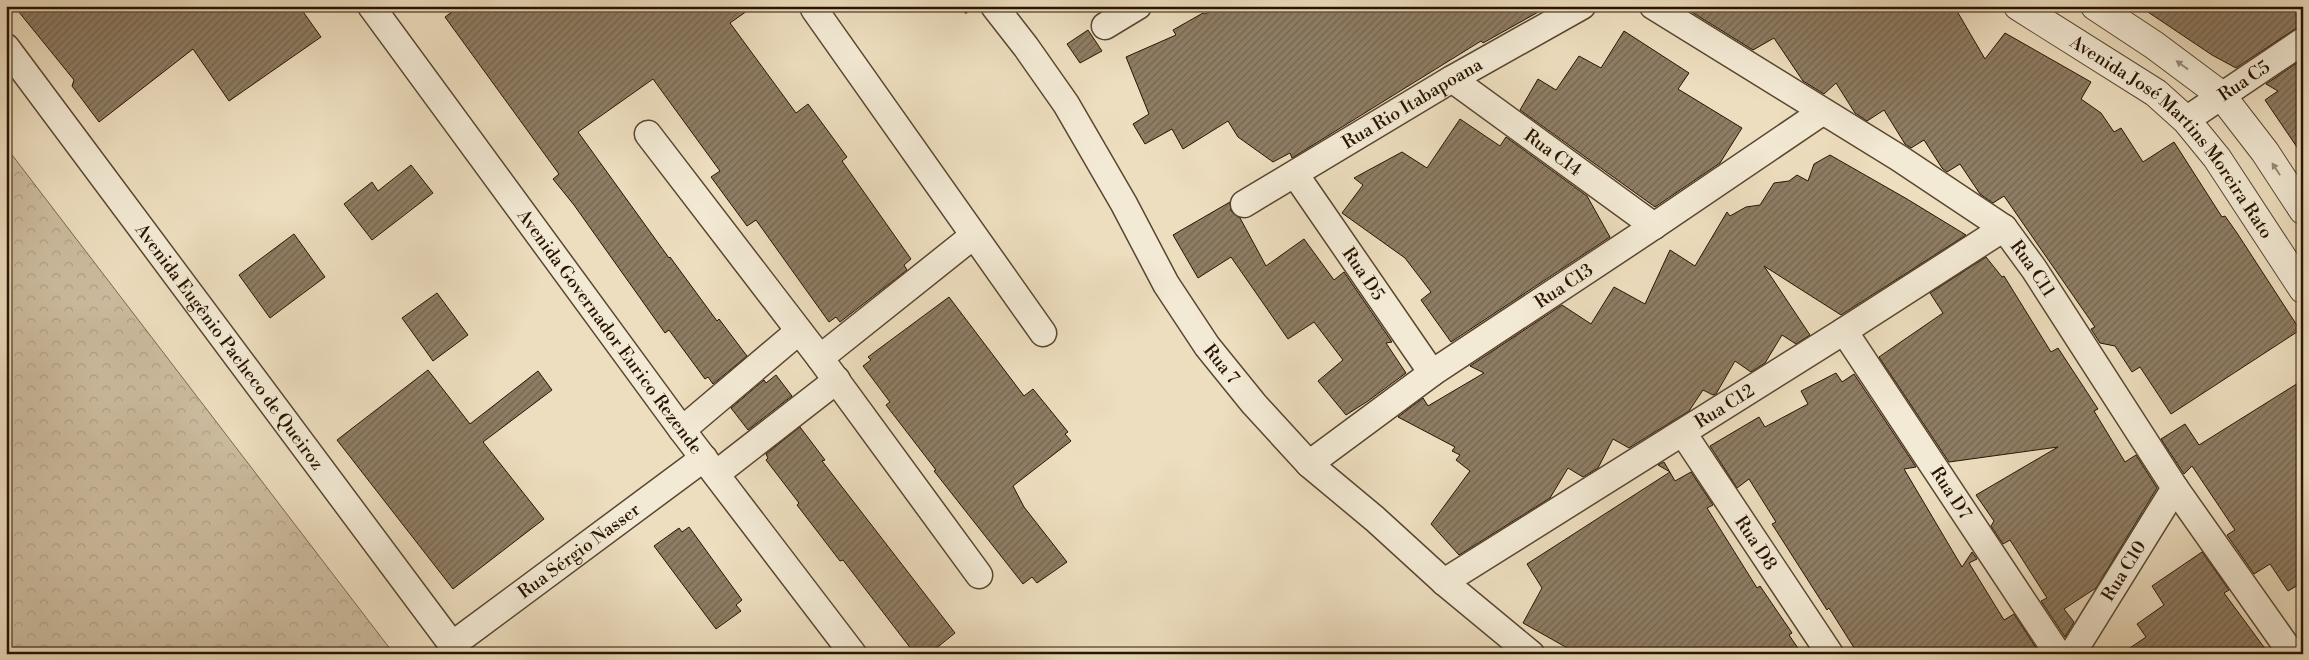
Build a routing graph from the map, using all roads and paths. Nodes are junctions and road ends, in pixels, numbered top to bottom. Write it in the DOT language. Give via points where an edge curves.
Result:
graph roads {
  1 [pos="371,6"];
  2 [pos="994,6"];
  3 [pos="1138,6"];
  4 [pos="1582,6"];
  5 [pos="1653,6"];
  6 [pos="2018,6"];
  7 [pos="2095,6"];
  8 [pos="814,9"];
  9 [pos="1105,26"];
  10 [pos="2303,41"];
  11 [pos="6,47"];
  12 [pos="1452,79"];
  13 [pos="2221,95"];
  14 [pos="1822,112"];
  15 [pos="2186,120"];
  16 [pos="648,134"];
  17 [pos="1295,174"];
  18 [pos="1244,204"];
  19 [pos="2303,210"];
  20 [pos="1654,226"];
  21 [pos="2004,228"];
  22 [pos="973,236"];
  23 [pos="2303,289"];
  24 [pos="799,331"];
  25 [pos="1844,331"];
  26 [pos="1043,333"];
  27 [pos="820,358"];
  28 [pos="1432,373"];
  29 [pos="837,380"];
  30 [pos="682,430"];
  31 [pos="1683,432"];
  32 [pos="1309,464"];
  33 [pos="710,466"];
  34 [pos="2175,488"];
  35 [pos="979,575"];
  36 [pos="1444,582"];
  37 [pos="2303,648"];
  38 [pos="456,650"];
  39 [pos="853,654"];
  40 [pos="1531,654"];
  41 [pos="1830,654"];
  42 [pos="2058,654"];
  43 [pos="2072,654"];
  44 [pos="2292,654"];
  45 [pos="2299,654"];
  1 -- 30 [label="street, Avenida Governador Eurico Rezende"];
  2 -- 32 [label="street, Rua 7" via="1066,104 1166,284 1207,346"];
  3 -- 9 [label="street"];
  4 -- 12 [label="street, Rua Rio Itabapoana"];
  5 -- 14 [label="street, Rua C11"];
  6 -- 15 [label="street, Avenida José Martins Moreira Rato" via="2149,89"];
  13 -- 7 [label="street, one-way"];
  8 -- 22 [label="street"];
  10 -- 13 [label="street, Rua C5"];
  11 -- 38 [label="street, Avenida Eugênio Pacheco de Queiroz"];
  12 -- 17 [label="street, Rua Rio Itabapoana"];
  12 -- 20 [label="street, Rua C14"];
  13 -- 15 [label="street, Rua C5"];
  19 -- 13 [label="street, one-way" via="2265,152"];
  14 -- 20 [label="street, Rua C13"];
  14 -- 21 [label="street, Rua C11" via="1907,163"];
  15 -- 23 [label="street, Avenida José Martins Moreira Rato" via="2218,158"];
  16 -- 24 [label="street"];
  17 -- 18 [label="street, Rua Rio Itabapoana"];
  17 -- 28 [label="street, Rua D5"];
  20 -- 28 [label="street, Rua C13"];
  21 -- 25 [label="street, Rua C12"];
  21 -- 34 [label="street, Rua C11" via="2034,269"];
  22 -- 26 [label="street"];
  22 -- 27 [label="street"];
  24 -- 27 [label="street"];
  24 -- 30 [label="street"];
  25 -- 31 [label="street, Rua C12"];
  25 -- 42 [label="street, Rua D7"];
  27 -- 29 [label="street"];
  28 -- 32 [label="street, Rua C13"];
  29 -- 33 [label="street, Rua Sérgio Nasser"];
  29 -- 35 [label="street"];
  30 -- 33 [label="street, Avenida Governador Eurico Rezende"];
  31 -- 36 [label="street, Rua C12"];
  31 -- 41 [label="street, Rua D8"];
  32 -- 36 [label="street, Rua 7"];
  33 -- 38 [label="street, Rua Sérgio Nasser"];
  33 -- 39 [label="street, Avenida Governador Eurico Rezende"];
  34 -- 43 [label="street, Rua C10"];
  34 -- 44 [label="street, Rua C11"];
  36 -- 40 [label="street, Rua 7"];
  37 -- 45 [label="street"];
}
